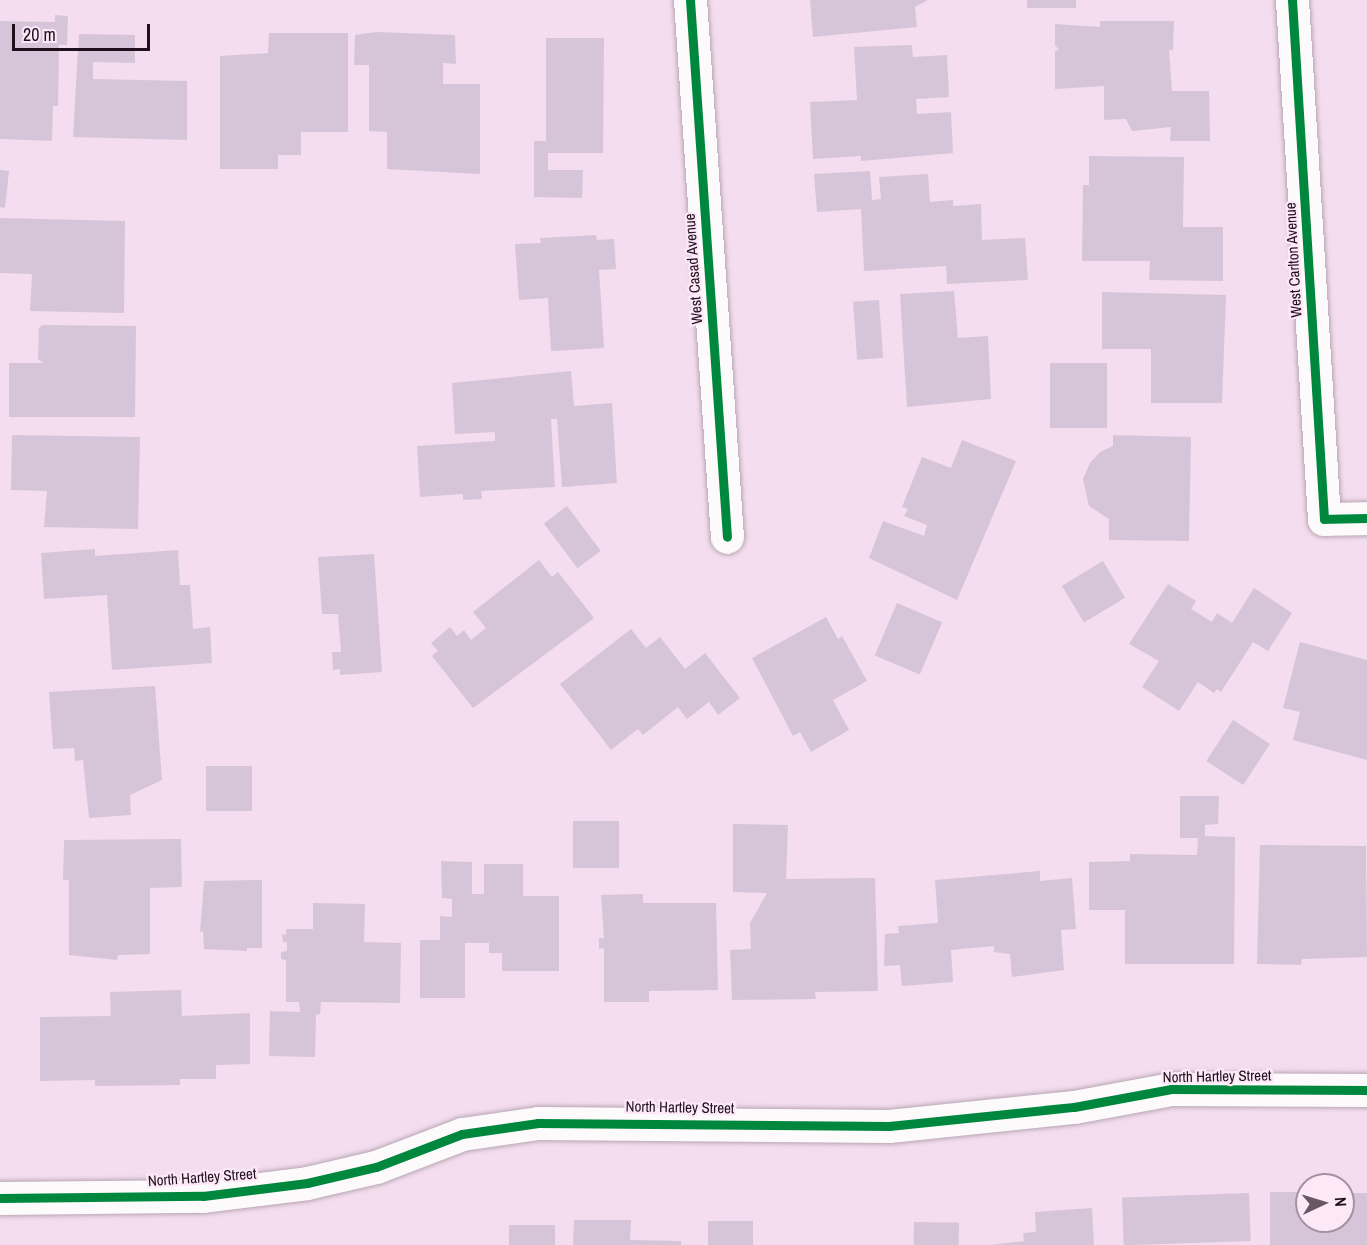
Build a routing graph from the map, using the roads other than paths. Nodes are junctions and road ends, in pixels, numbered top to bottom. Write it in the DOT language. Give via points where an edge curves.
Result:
graph roads {
  1 [pos="690,0"];
  2 [pos="1292,0"];
  3 [pos="1367,518"];
  4 [pos="727,537"];
  5 [pos="1367,1090"];
  6 [pos="0,1198"];
  1 -- 4 [label="street, West Casad Avenue"];
  2 -- 3 [label="street, West Carlton Avenue" via="1324,519"];
  5 -- 6 [label="street, North Hartley Street" via="1171,1089 1074,1107 889,1126 537,1123 462,1134 376,1167 307,1183 203,1196"];
}
